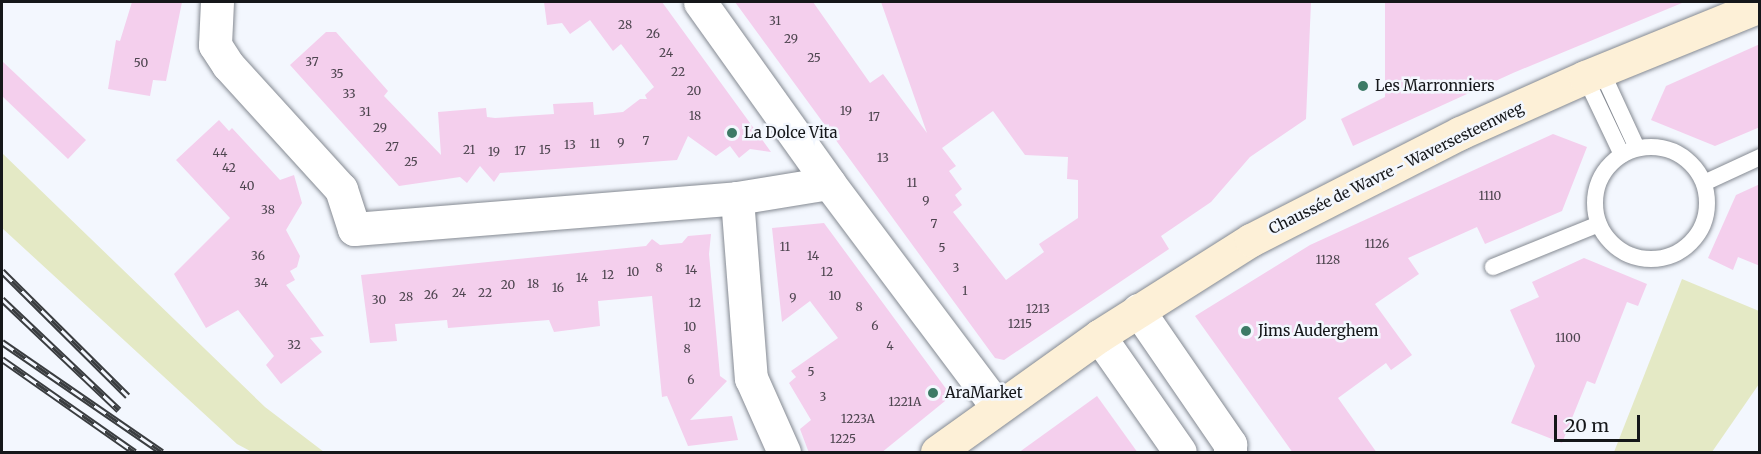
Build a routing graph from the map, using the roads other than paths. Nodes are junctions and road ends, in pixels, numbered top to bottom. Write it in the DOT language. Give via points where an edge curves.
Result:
graph roads {
  1 [pos="217,2"];
  2 [pos="700,2"];
  3 [pos="1760,6"];
  4 [pos="1593,73"];
  5 [pos="1629,151"];
  6 [pos="1760,157"];
  7 [pos="829,183"];
  8 [pos="1704,183"];
  9 [pos="737,198"];
  10 [pos="1599,224"];
  11 [pos="1493,267"];
  12 [pos="1138,310"];
  13 [pos="1099,336"];
  14 [pos="997,407"];
  15 [pos="784,453"];
  16 [pos="937,453"];
  17 [pos="1180,453"];
  18 [pos="1230,453"];
  1 -- 9 [label="street" via="215,45 228,65 341,189 354,229"];
  2 -- 7 [label="street"];
  3 -- 4 [label="main road, Chaussée de Wavre - Waversesteenweg"];
  4 -- 5 [label="lane"];
  4 -- 12 [label="main road, Chaussée de Wavre - Waversesteenweg" via="1323,201"];
  5 -- 8 [label="lane" via="1670,150 1696,169"];
  5 -- 10 [label="lane" via="1600,178 1595,209"];
  6 -- 8 [label="lane"];
  7 -- 9 [label="street"];
  7 -- 14 [label="street"];
  8 -- 10 [label="lane" via="1705,218 1685,247 1670,256 1653,259 1628,254 1608,239"];
  9 -- 15 [label="street" via="751,378"];
  10 -- 11 [label="lane"];
  12 -- 13 [label="main road, Chaussée de Wavre - Waversesteenweg"];
  12 -- 18 [label="street" via="1230,444"];
  13 -- 14 [label="main road, Chaussée de Wavre - Waversesteenweg"];
  13 -- 17 [label="street"];
  14 -- 16 [label="main road, Chaussée de Wavre - Waversesteenweg"];
}
